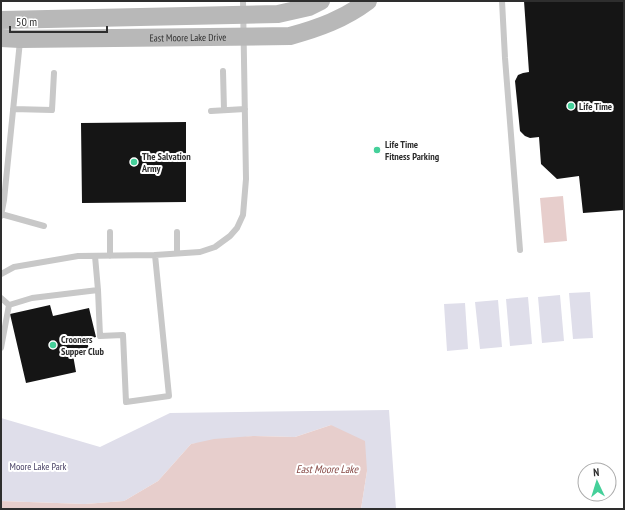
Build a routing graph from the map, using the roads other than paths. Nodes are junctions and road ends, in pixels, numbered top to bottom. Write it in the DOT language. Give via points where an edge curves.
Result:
graph roads {
  1 [pos="321,1"];
  2 [pos="368,1"];
  3 [pos="502,1"];
  4 [pos="244,8"];
  5 [pos="1,20"];
  6 [pos="245,37"];
  7 [pos="1,38"];
  8 [pos="20,39"];
  9 [pos="223,71"];
  10 [pos="54,73"];
  11 [pos="13,109"];
  12 [pos="245,109"];
  13 [pos="224,110"];
  14 [pos="212,111"];
  15 [pos="1,215"];
  16 [pos="44,226"];
  17 [pos="110,232"];
  18 [pos="177,232"];
  19 [pos="520,250"];
  20 [pos="177,253"];
  21 [pos="155,255"];
  22 [pos="95,256"];
  23 [pos="110,256"];
  24 [pos="1,274"];
  25 [pos="98,290"];
  26 [pos="1,298"];
  27 [pos="9,305"];
  28 [pos="1,348"];
  1 -- 4 [label="street" via="309,7 278,14"];
  2 -- 6 [label="street, East Moore Lake Drive" via="339,20 290,36"];
  3 -- 19 [label="lane"];
  4 -- 5 [label="street"];
  4 -- 6 [label="lane"];
  6 -- 8 [label="street, East Moore Lake Drive"];
  6 -- 12 [label="lane"];
  7 -- 8 [label="street, East Moore Lake Drive"];
  8 -- 11 [label="lane"];
  9 -- 13 [label="lane"];
  10 -- 11 [label="lane" via="52,110"];
  11 -- 15 [label="lane"];
  12 -- 13 [label="lane"];
  12 -- 20 [label="lane" via="246,179 243,215 237,228 215,247 200,252"];
  13 -- 14 [label="lane"];
  15 -- 16 [label="lane"];
  17 -- 23 [label="lane"];
  18 -- 20 [label="lane"];
  20 -- 21 [label="lane"];
  21 -- 23 [label="lane"];
  21 -- 25 [label="lane" via="169,396 126,402 123,335 100,336"];
  22 -- 23 [label="lane"];
  22 -- 24 [label="lane" via="78,256 14,267"];
  22 -- 25 [label="lane"];
  25 -- 27 [label="lane" via="32,298"];
  26 -- 27 [label="lane"];
  27 -- 28 [label="lane"];
}
